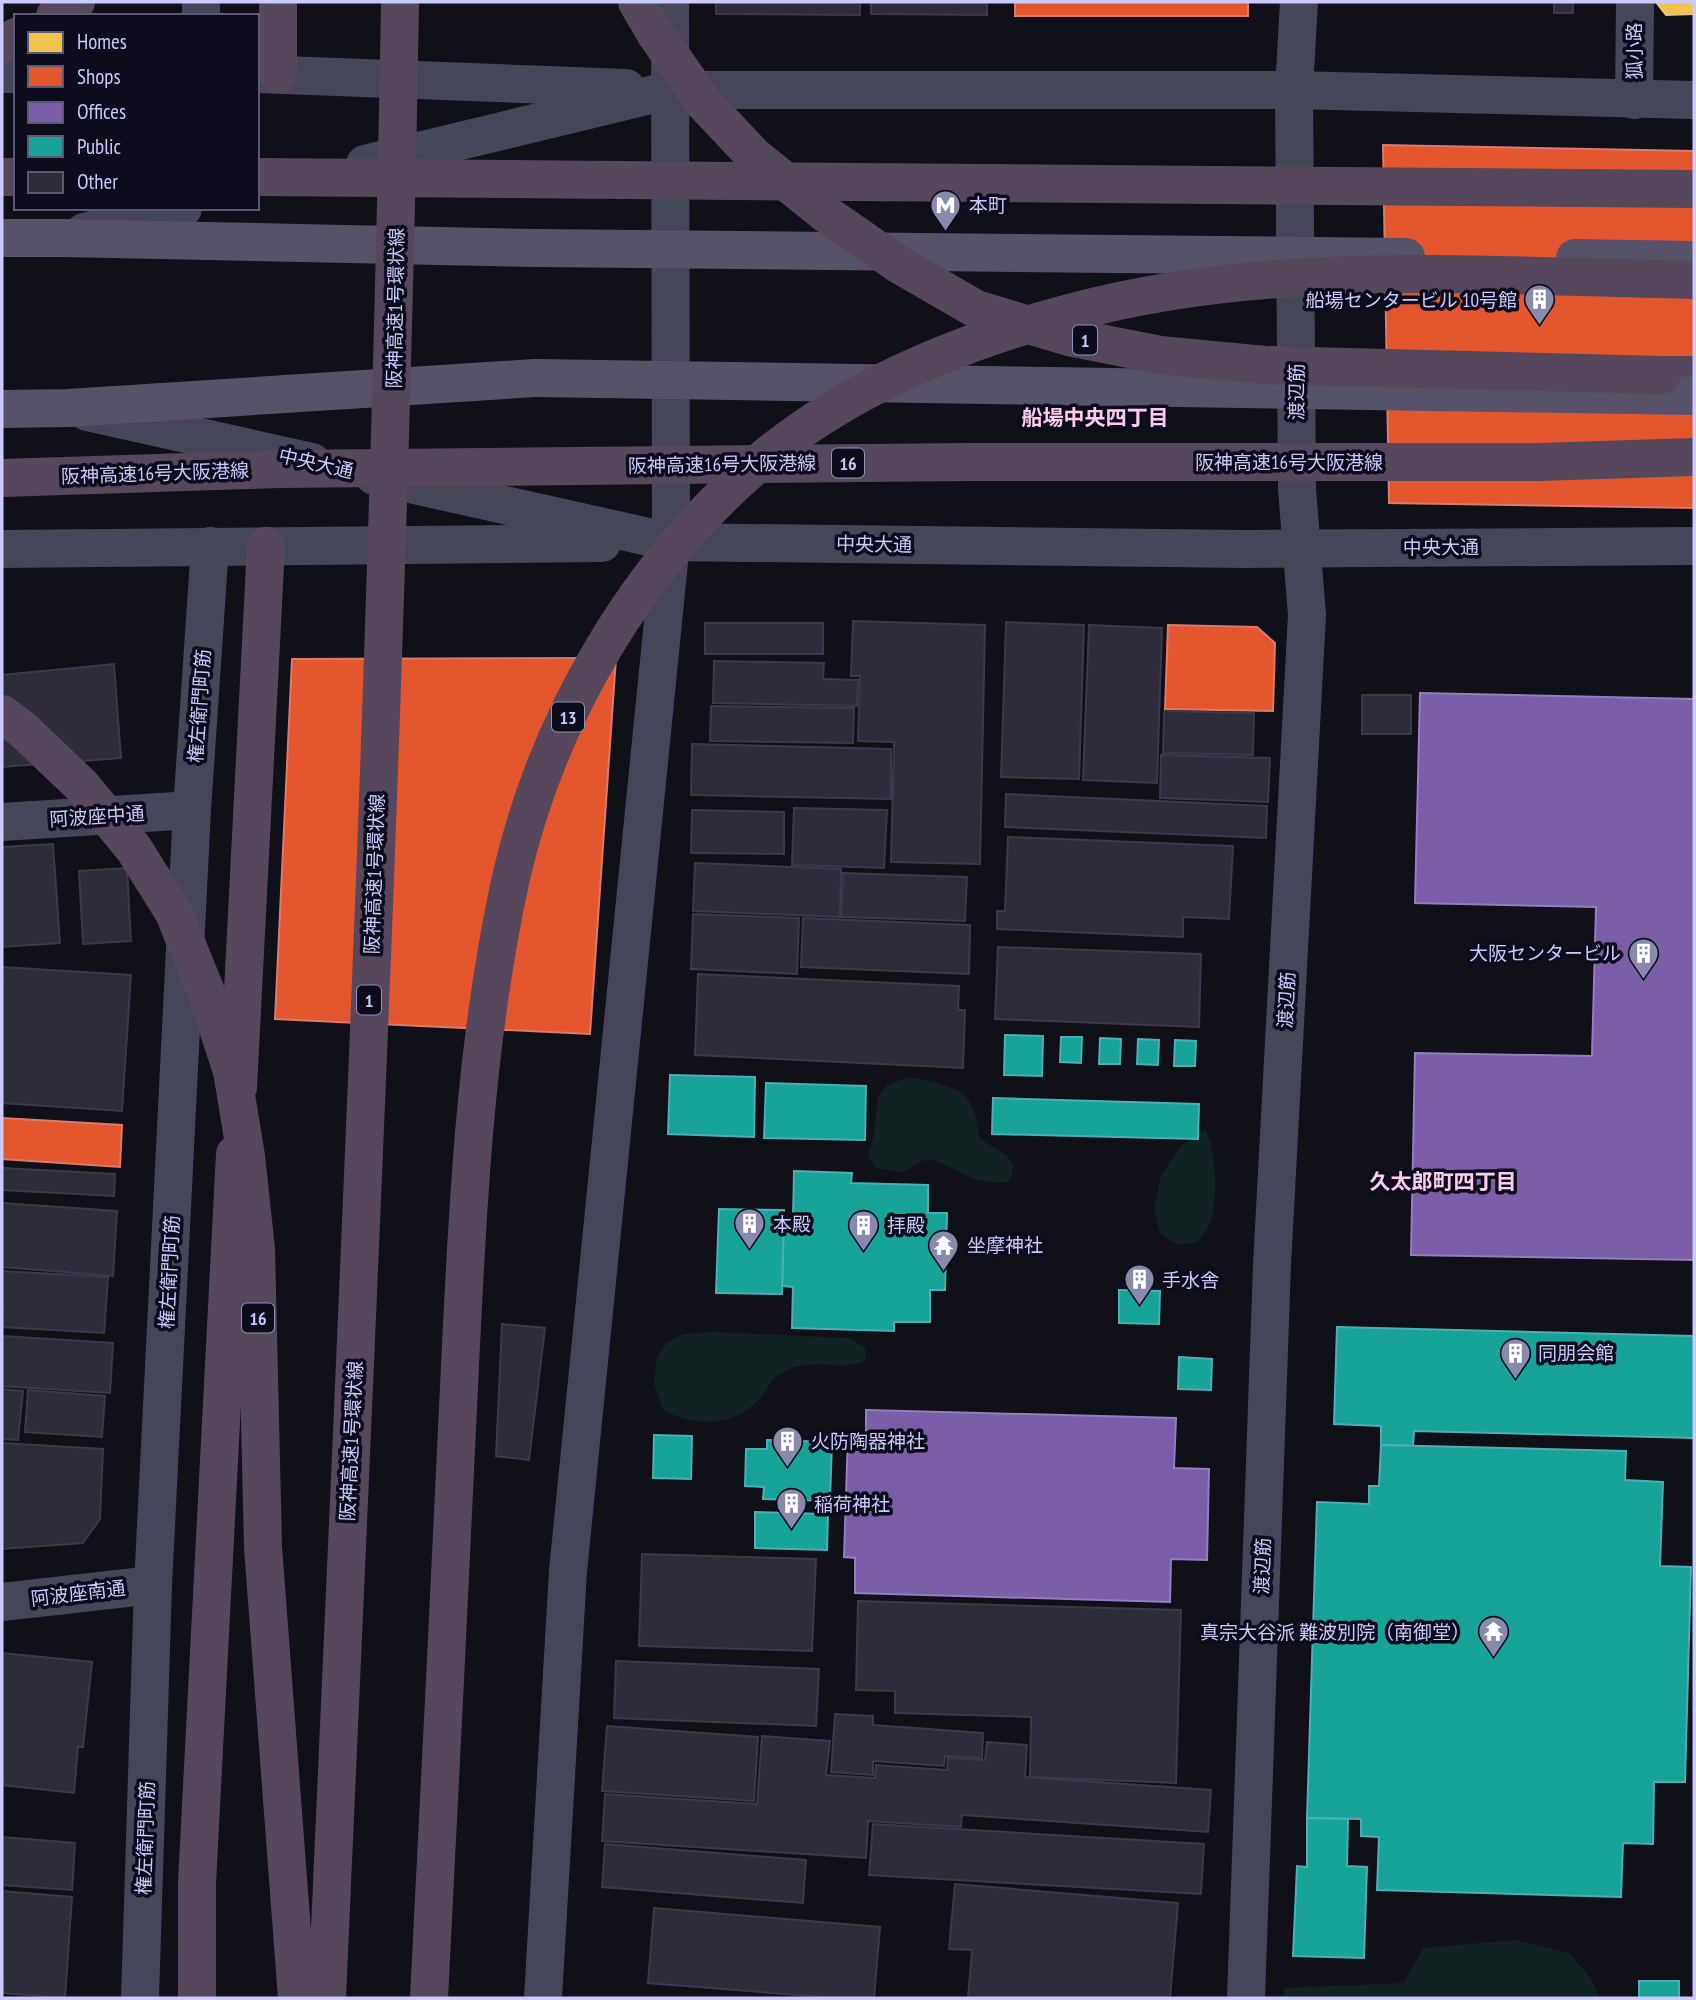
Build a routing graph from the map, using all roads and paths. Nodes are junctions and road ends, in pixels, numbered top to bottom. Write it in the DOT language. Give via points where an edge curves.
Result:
graph roads {
  1 [pos="76,2"];
  2 [pos="278,2"];
  3 [pos="400,2"];
  4 [pos="637,2"];
  5 [pos="670,2"];
  6 [pos="1299,2"];
  7 [pos="1634,2"];
  8 [pos="58,14"];
  9 [pos="267,74"];
  10 [pos="671,90"];
  11 [pos="1294,90"];
  12 [pos="1634,100"];
  13 [pos="1694,100"];
  14 [pos="259,177"];
  15 [pos="1694,189"];
  16 [pos="259,190"];
  17 [pos="175,210"];
  18 [pos="2,238"];
  19 [pos="62,238"];
  20 [pos="1694,260"];
  21 [pos="1694,280"];
  22 [pos="1694,375"];
  23 [pos="1694,396"];
  24 [pos="68,408"];
  25 [pos="2,409"];
  26 [pos="1694,457"];
  27 [pos="2,478"];
  28 [pos="671,542"];
  29 [pos="210,546"];
  30 [pos="266,546"];
  31 [pos="1694,546"];
  32 [pos="1301,548"];
  33 [pos="2,550"];
  34 [pos="2,714"];
  35 [pos="192,810"];
  36 [pos="2,822"];
  37 [pos="153,1585"];
  38 [pos="2,1602"];
  39 [pos="140,1998"];
  40 [pos="197,1998"];
  41 [pos="297,1998"];
  42 [pos="327,1998"];
  43 [pos="429,1998"];
  44 [pos="543,1998"];
  45 [pos="1246,1998"];
  1 -- 8 [label="highway"];
  2 -- 9 [label="highway"];
  3 -- 42 [label="highway, 阪神高速1号環状線 / 1, bridge" via="395,338"];
  4 -- 22 [label="highway, 1, bridge" via="704,103 754,156 898,264 976,309 1069,337 1160,355 1265,365"];
  5 -- 10 [label="street"];
  6 -- 11 [label="street, 渡辺筋"];
  7 -- 12 [label="street, 狐小路"];
  9 -- 10 [label="street"];
  10 -- 11 [label="street"];
  10 -- 16 [label="street"];
  10 -- 28 [label="street"];
  11 -- 12 [label="street"];
  11 -- 32 [label="street, 渡辺筋"];
  12 -- 13 [label="street"];
  14 -- 15 [label="highway, bridge"];
  17 -- 19 [label="street"];
  18 -- 19 [label="main road"];
  19 -- 20 [label="main road, bridge" via="537,248"];
  21 -- 43 [label="highway, 13, bridge" via="1317,277 1196,288 1101,305 998,333 908,370 839,407 770,453 709,508 652,577 594,662 543,770 511,877 486,1009 469,1181"];
  23 -- 24 [label="main road, 中央大通, bridge" via="535,377"];
  24 -- 25 [label="main road, 中央大通"];
  24 -- 28 [label="street, 中央大通"];
  26 -- 27 [label="highway, 阪神高速16号大阪港線 / 16, bridge" via="1539,462 280,469"];
  28 -- 30 [label="street"];
  28 -- 32 [label="street, 中央大通"];
  28 -- 44 [label="street" via="568,1571"];
  29 -- 30 [label="street"];
  29 -- 33 [label="street"];
  29 -- 35 [label="street, 権左衛門町筋"];
  30 -- 40 [label="highway, bridge" via="197,1883"];
  31 -- 32 [label="street, 中央大通"];
  32 -- 45 [label="street, 渡辺筋" via="1307,615 1272,1265"];
  34 -- 41 [label="highway, 16, bridge" via="82,786 134,849 174,913 232,1071 256,1249 263,1547"];
  35 -- 36 [label="street, 阿波座中通"];
  35 -- 37 [label="street, 権左衛門町筋"];
  37 -- 38 [label="street, 阿波座南通"];
  37 -- 39 [label="street, 権左衛門町筋"];
}
